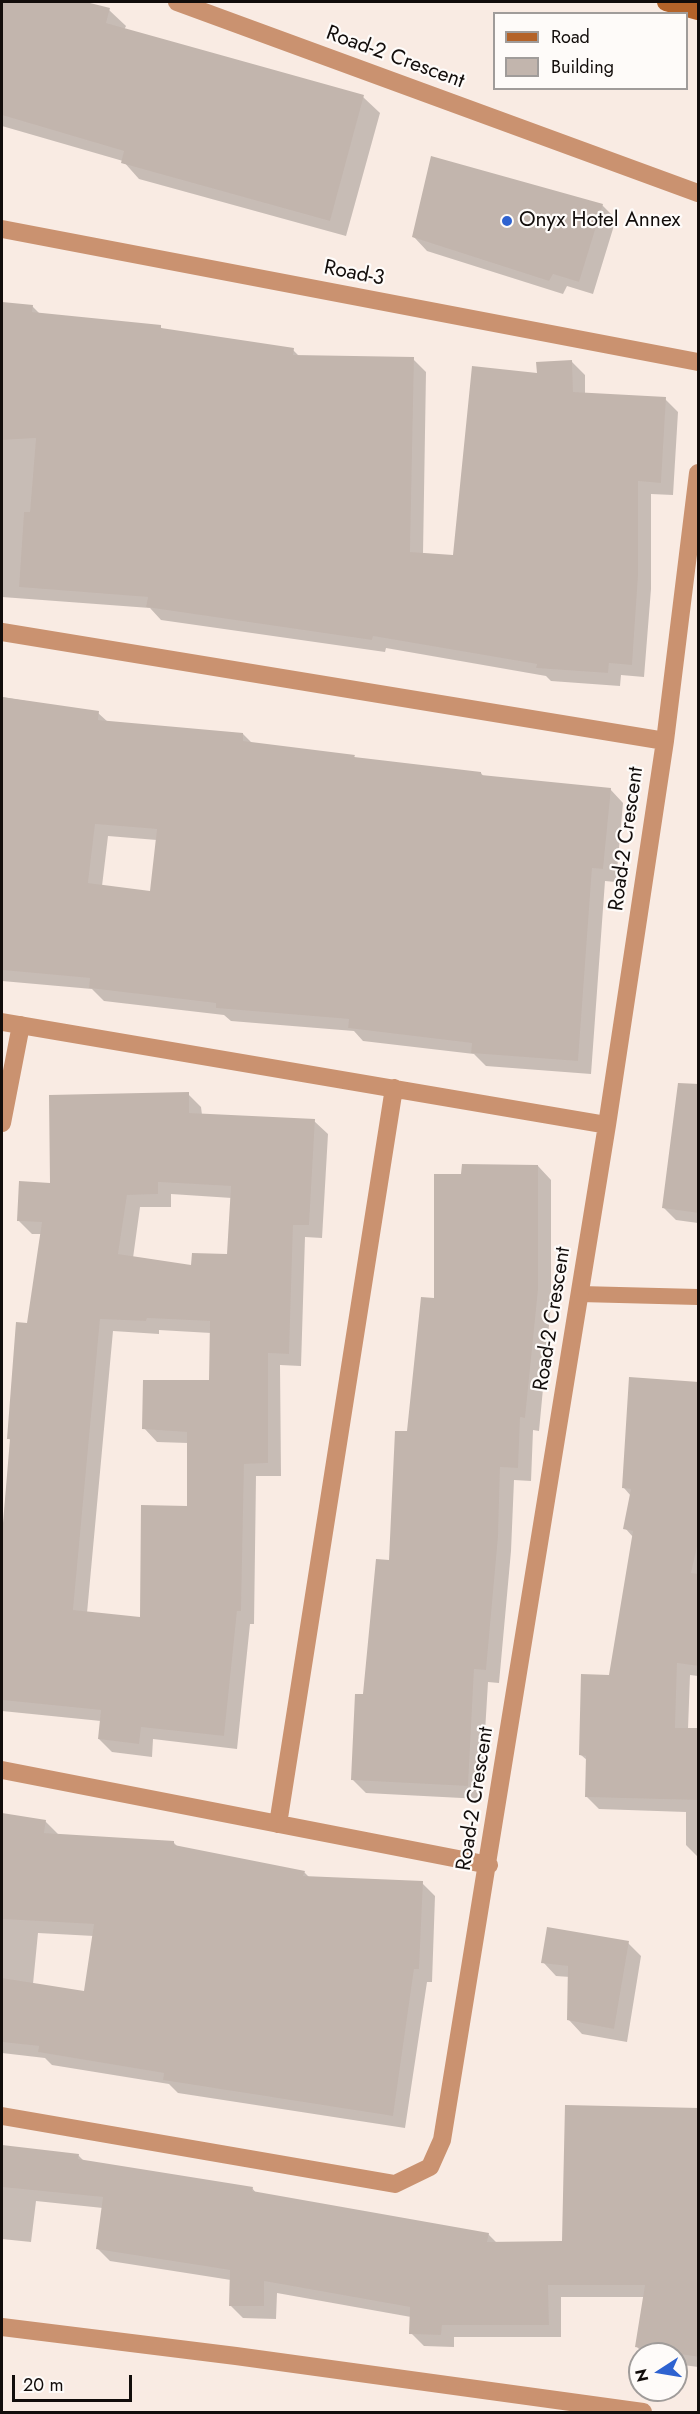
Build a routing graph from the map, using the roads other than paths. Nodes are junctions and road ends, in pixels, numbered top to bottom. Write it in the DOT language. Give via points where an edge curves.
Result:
graph roads {
  1 [pos="177,2"];
  2 [pos="666,2"];
  3 [pos="699,11"];
  4 [pos="699,193"];
  5 [pos="2,229"];
  6 [pos="699,362"];
  7 [pos="699,473"];
  8 [pos="2,632"];
  9 [pos="665,741"];
  10 [pos="2,1022"];
  11 [pos="21,1025"];
  12 [pos="394,1088"];
  13 [pos="2,1123"];
  14 [pos="608,1125"];
  15 [pos="580,1294"];
  16 [pos="699,1297"];
  17 [pos="2,1770"];
  18 [pos="278,1824"];
  19 [pos="489,1865"];
  20 [pos="2,2116"];
  21 [pos="2,2327"];
  22 [pos="643,2412"];
  1 -- 4 [label="street, Road-2 Crescent"];
  2 -- 3 [label="main road"];
  5 -- 6 [label="street, Road-3"];
  7 -- 9 [label="street, Road-2 Crescent"];
  8 -- 9 [label="street"];
  9 -- 14 [label="street, Road-2 Crescent"];
  10 -- 11 [label="street"];
  11 -- 12 [label="street"];
  11 -- 13 [label="street"];
  12 -- 14 [label="street"];
  12 -- 18 [label="street"];
  14 -- 15 [label="street, Road-2 Crescent"];
  15 -- 16 [label="lane"];
  15 -- 19 [label="street, Road-2 Crescent"];
  17 -- 18 [label="street"];
  18 -- 19 [label="street"];
  19 -- 20 [label="street, Road-2 Crescent" via="442,2140 430,2168 395,2184"];
  21 -- 22 [label="street"];
}
